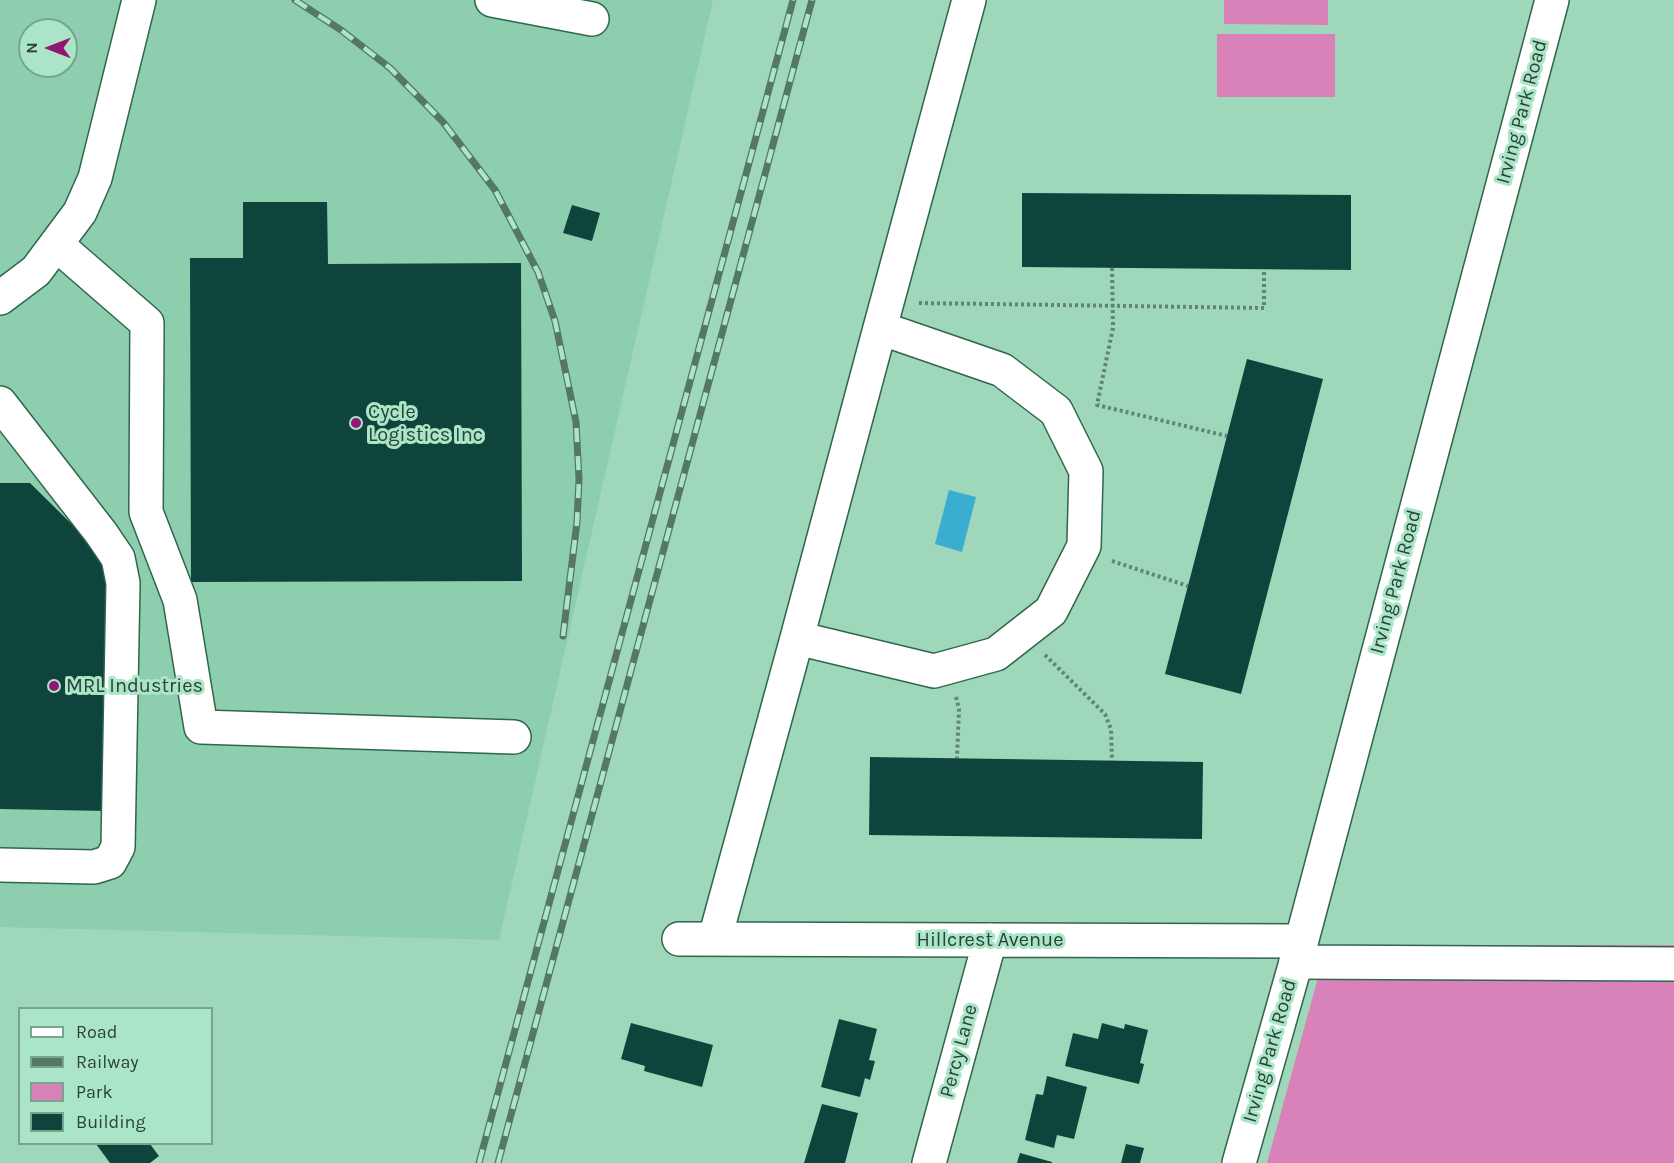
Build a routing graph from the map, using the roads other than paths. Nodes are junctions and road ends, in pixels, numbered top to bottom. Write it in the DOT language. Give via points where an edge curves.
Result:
graph roads {
  1 [pos="140,0"];
  2 [pos="492,0"];
  3 [pos="969,0"];
  4 [pos="1552,0"];
  5 [pos="592,19"];
  6 [pos="56,244"];
  7 [pos="0,298"];
  8 [pos="880,328"];
  9 [pos="0,403"];
  10 [pos="797,638"];
  11 [pos="514,737"];
  12 [pos="0,865"];
  13 [pos="715,938"];
  14 [pos="679,939"];
  15 [pos="990,940"];
  16 [pos="1298,952"];
  17 [pos="1674,964"];
  18 [pos="929,1163"];
  19 [pos="1239,1163"];
  1 -- 6 [label="street" via="95,178 80,212"];
  2 -- 5 [label="street"];
  3 -- 8 [label="street"];
  4 -- 16 [label="street, Irving Park Road"];
  6 -- 7 [label="street" via="36,271"];
  6 -- 11 [label="street" via="147,323 146,512 180,600 201,727"];
  8 -- 10 [label="street"];
  8 -- 10 [label="street" via="1002,370 1056,411 1086,471 1084,546 1051,611 996,654 934,671"];
  9 -- 12 [label="street" via="118,558 123,583 118,847 110,862 93,867"];
  10 -- 13 [label="street"];
  13 -- 14 [label="street, Hillcrest Avenue"];
  13 -- 15 [label="street, Hillcrest Avenue"];
  15 -- 16 [label="street, Hillcrest Avenue"];
  15 -- 18 [label="street, Percy Lane"];
  16 -- 17 [label="street, Hillcrest Avenue"];
  16 -- 19 [label="street, Irving Park Road"];
}
